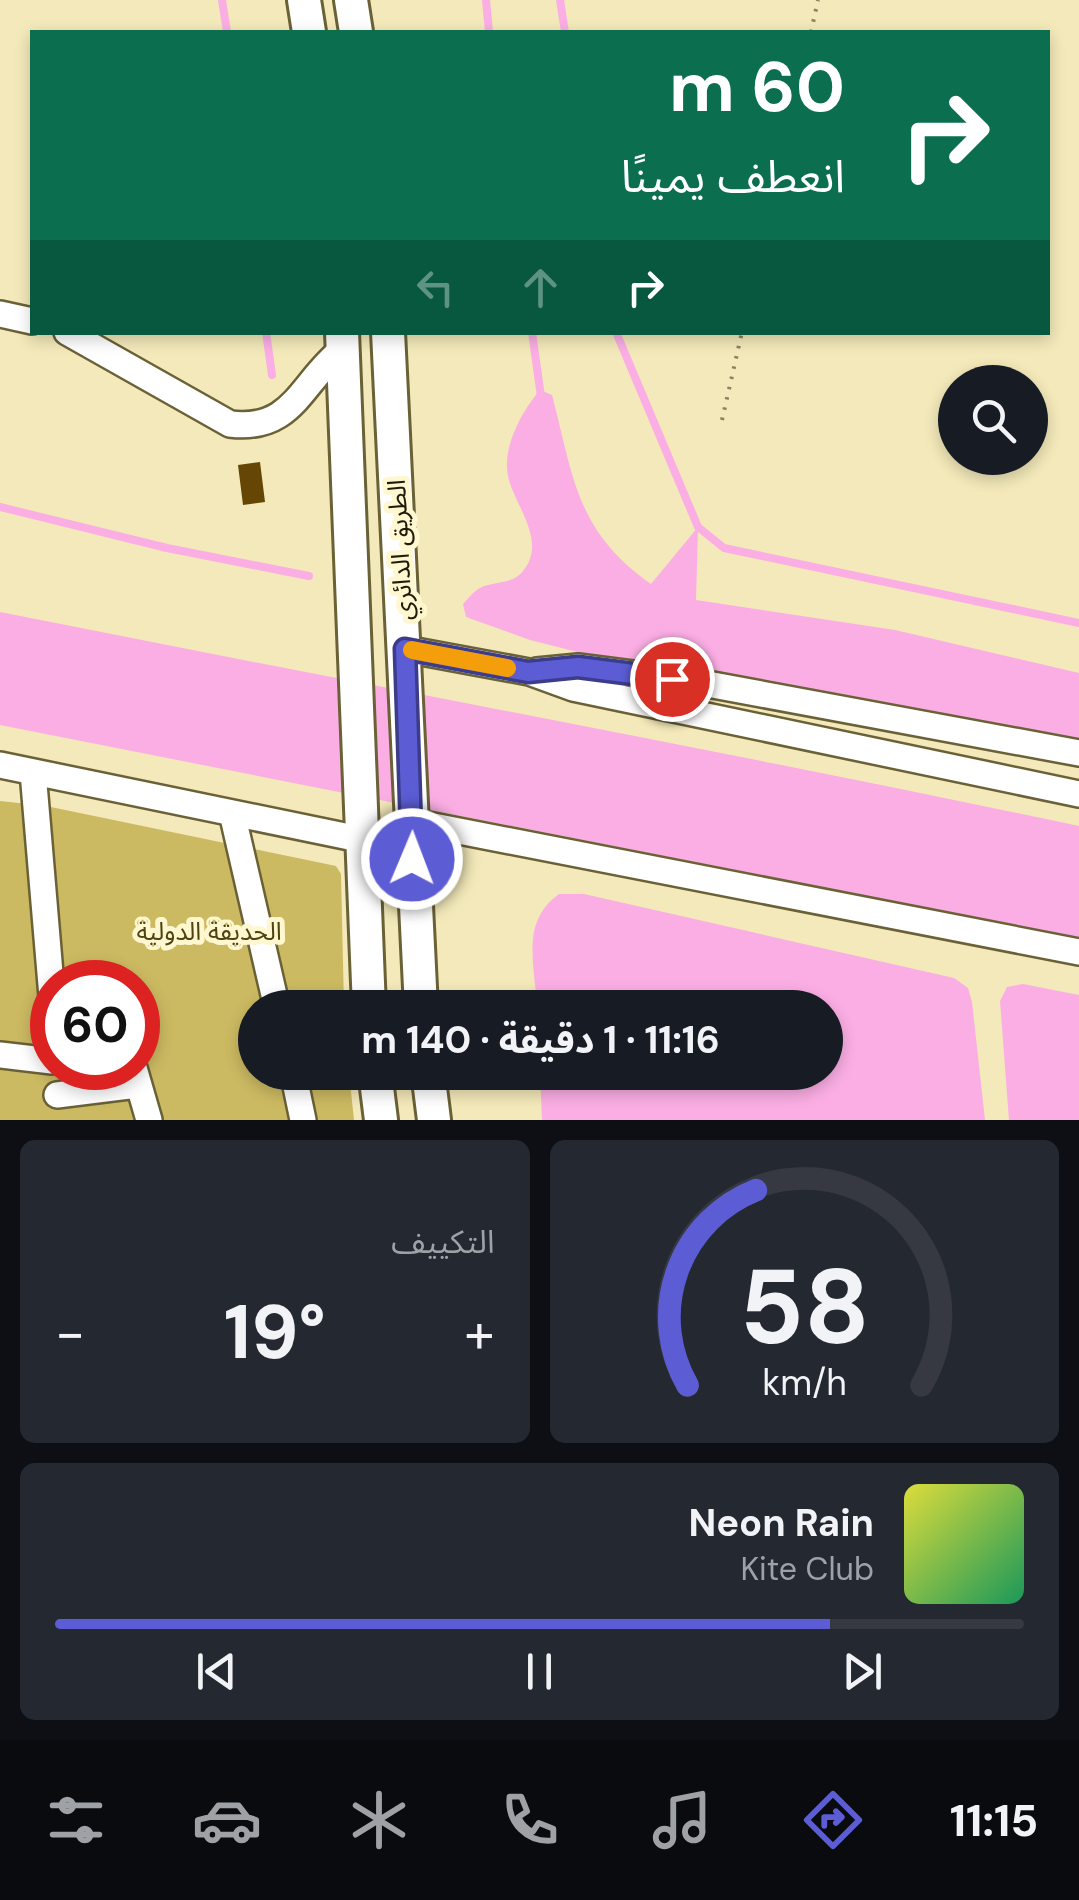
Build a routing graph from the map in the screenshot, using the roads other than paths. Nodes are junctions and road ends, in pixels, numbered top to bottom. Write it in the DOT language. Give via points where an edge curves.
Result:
graph roads {
  1 [pos="304,0"];
  2 [pos="351,0"];
  3 [pos="309,30"];
  4 [pos="356,30"];
  5 [pos="0,314"];
  6 [pos="30,321"];
  7 [pos="72,335"];
  8 [pos="388,335"];
  9 [pos="343,341"];
  10 [pos="406,656"];
  11 [pos="528,672"];
  12 [pos="1079,753"];
  13 [pos="0,766"];
  14 [pos="33,772"];
  15 [pos="1079,794"];
  16 [pos="232,813"];
  17 [pos="413,816"];
  18 [pos="364,823"];
  19 [pos="1079,952"];
  20 [pos="49,960"];
  21 [pos="273,990"];
  22 [pos="368,990"];
  23 [pos="420,990"];
  24 [pos="0,1055"];
  25 [pos="30,1060"];
  26 [pos="99,1090"];
  27 [pos="140,1090"];
  28 [pos="296,1090"];
  29 [pos="377,1090"];
  30 [pos="430,1090"];
  31 [pos="55,1107"];
  32 [pos="149,1120"];
  33 [pos="303,1120"];
  34 [pos="381,1120"];
  35 [pos="434,1120"];
  1 -- 3 [label="main road"];
  2 -- 4 [label="main road"];
  5 -- 6 [label="street"];
  7 -- 9 [label="street" via="230,424 254,427 280,416"];
  8 -- 10 [label="main road, الطريق الدائري"];
  9 -- 18 [label="main road, الطريق الدائري"];
  10 -- 11 [label="street"];
  10 -- 17 [label="main road, الطريق الدائري"];
  11 -- 12 [label="street" via="578,667 702,682"];
  11 -- 15 [label="street" via="573,688"];
  13 -- 14 [label="street"];
  14 -- 16 [label="street"];
  14 -- 20 [label="street"];
  16 -- 18 [label="street"];
  16 -- 21 [label="street"];
  17 -- 19 [label="street"];
  17 -- 23 [label="main road, الطريق الدائري"];
  18 -- 22 [label="main road, الطريق الدائري"];
  24 -- 25 [label="street"];
  26 -- 31 [label="street"];
  27 -- 32 [label="street"];
  28 -- 33 [label="street"];
  29 -- 34 [label="main road"];
  30 -- 35 [label="main road"];
}
